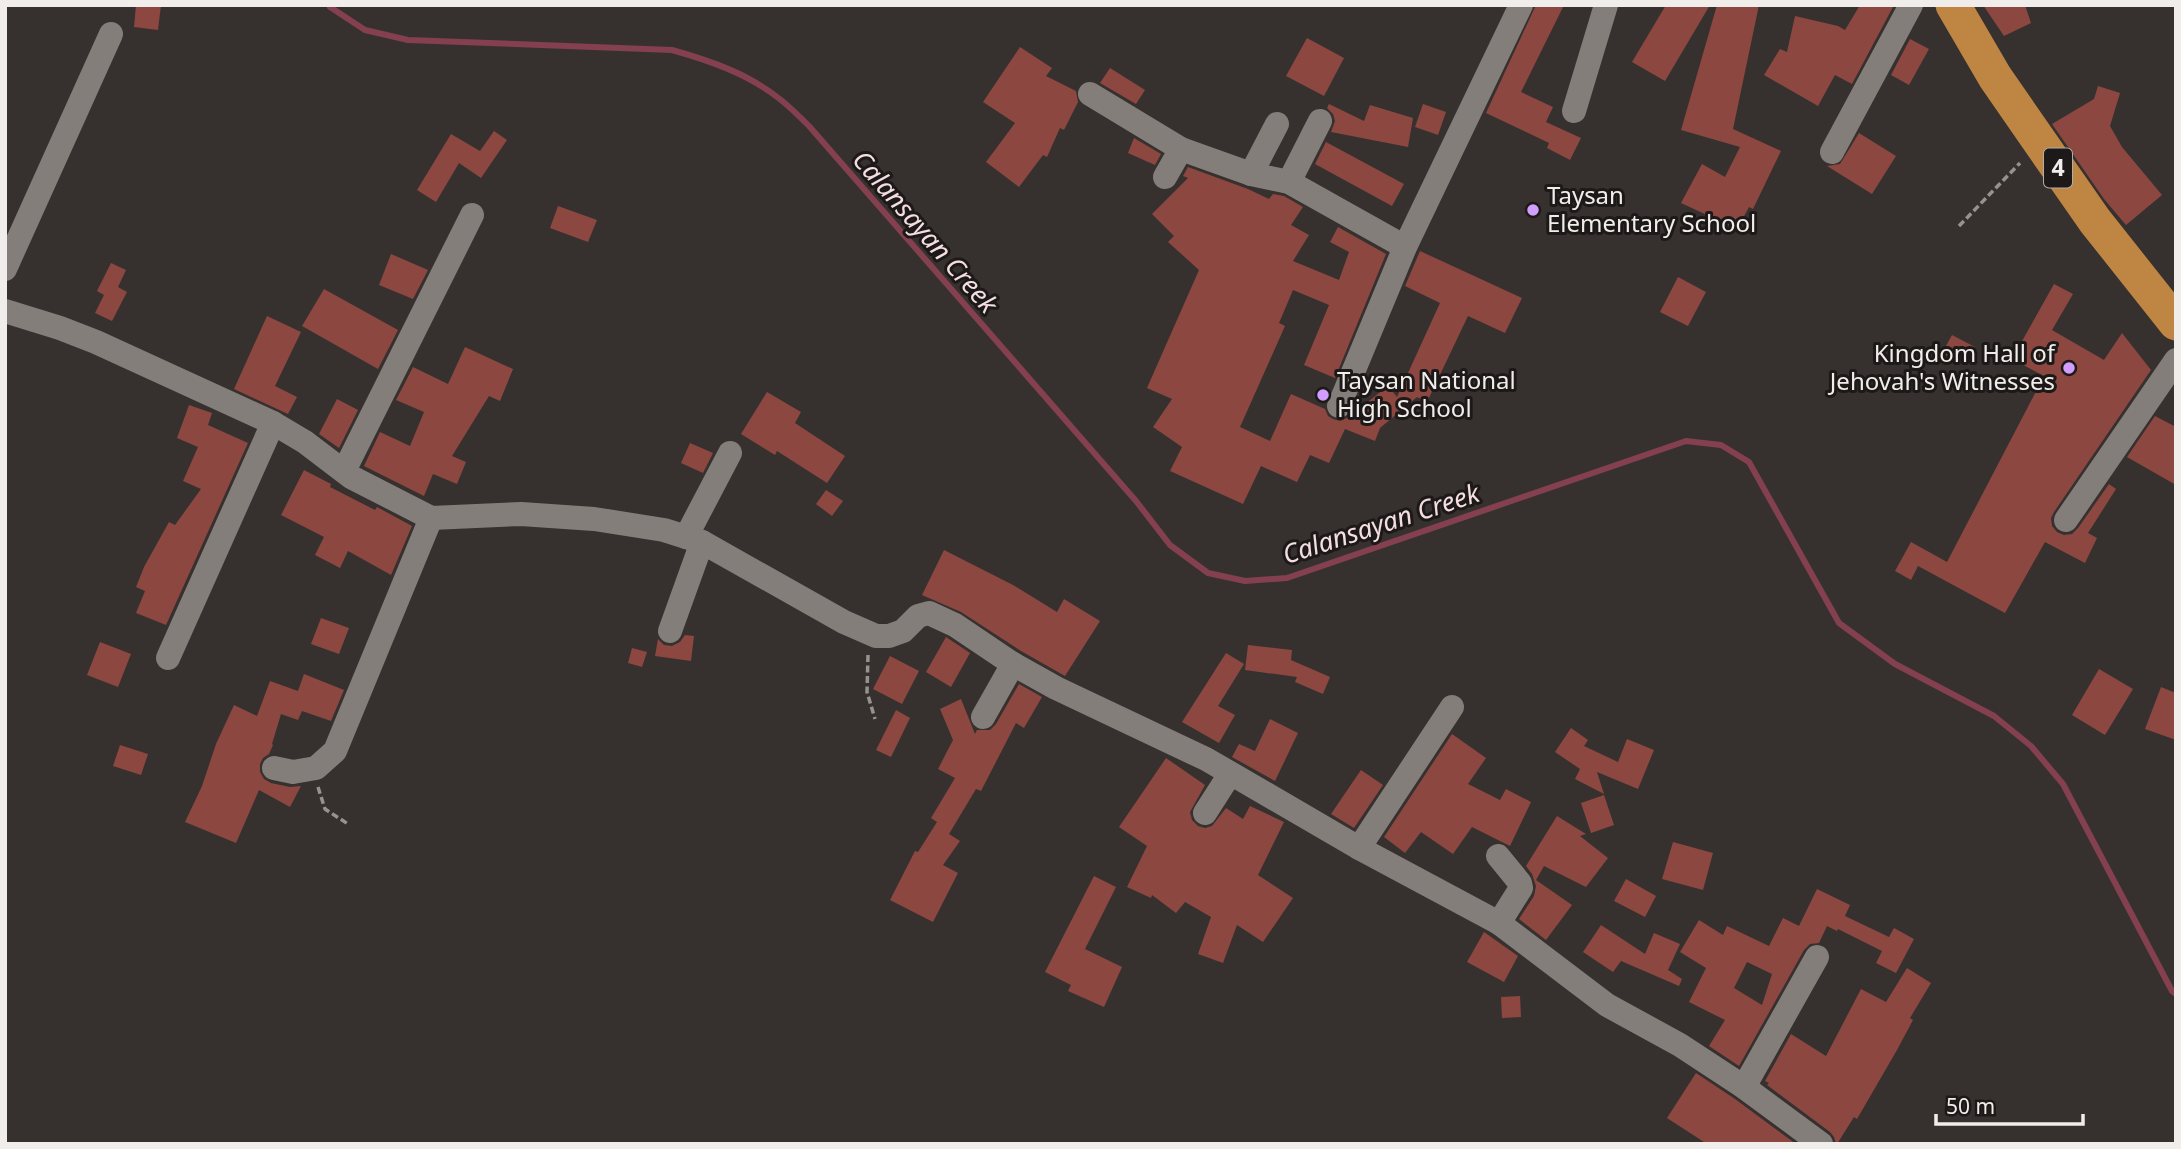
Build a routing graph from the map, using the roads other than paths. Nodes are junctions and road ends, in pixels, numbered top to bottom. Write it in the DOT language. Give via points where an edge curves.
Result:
graph roads {
  1 [pos="1521,5"];
  2 [pos="1606,5"];
  3 [pos="1911,5"];
  4 [pos="1953,5"];
  5 [pos="111,34"];
  6 [pos="1090,94"];
  7 [pos="1574,111"];
  8 [pos="1320,121"];
  9 [pos="1277,124"];
  10 [pos="1181,149"];
  11 [pos="1832,152"];
  12 [pos="1251,174"];
  13 [pos="1165,177"];
  14 [pos="1289,182"];
  15 [pos="472,215"];
  16 [pos="1405,247"];
  17 [pos="5,269"];
  18 [pos="5,312"];
  19 [pos="2176,323"];
  20 [pos="2176,360"];
  21 [pos="1339,406"];
  22 [pos="274,423"];
  23 [pos="730,453"];
  24 [pos="344,471"];
  25 [pos="430,518"];
  26 [pos="2066,520"];
  27 [pos="694,539"];
  28 [pos="670,631"];
  29 [pos="168,657"];
  30 [pos="1013,664"];
  31 [pos="1452,707"];
  32 [pos="983,717"];
  33 [pos="274,768"];
  34 [pos="1230,774"];
  35 [pos="1205,813"];
  36 [pos="1359,848"];
  37 [pos="1498,856"];
  38 [pos="1499,923"];
  39 [pos="1816,957"];
  40 [pos="1744,1087"];
  41 [pos="1821,1144"];
  1 -- 16 [label="street"];
  2 -- 7 [label="street"];
  3 -- 11 [label="street"];
  4 -- 19 [label="highway, 4" via="1994,77 2095,220"];
  5 -- 17 [label="street"];
  6 -- 10 [label="street"];
  8 -- 14 [label="street"];
  9 -- 12 [label="street"];
  10 -- 12 [label="street"];
  10 -- 13 [label="street"];
  12 -- 14 [label="street"];
  14 -- 16 [label="street"];
  15 -- 24 [label="street"];
  16 -- 21 [label="street"];
  18 -- 22 [label="street" via="96,342"];
  20 -- 26 [label="street"];
  22 -- 24 [label="street"];
  22 -- 29 [label="street"];
  23 -- 27 [label="street"];
  24 -- 25 [label="street"];
  25 -- 27 [label="street" via="521,514 594,519"];
  25 -- 33 [label="street" via="335,751 316,768 293,772"];
  27 -- 28 [label="street"];
  27 -- 30 [label="street" via="876,636 903,631 929,613"];
  30 -- 32 [label="street"];
  30 -- 34 [label="street"];
  31 -- 36 [label="street"];
  34 -- 35 [label="street"];
  34 -- 36 [label="street"];
  36 -- 38 [label="street"];
  37 -- 38 [label="street" via="1521,888"];
  38 -- 40 [label="street" via="1607,1005"];
  39 -- 40 [label="street"];
  40 -- 41 [label="street"];
}
